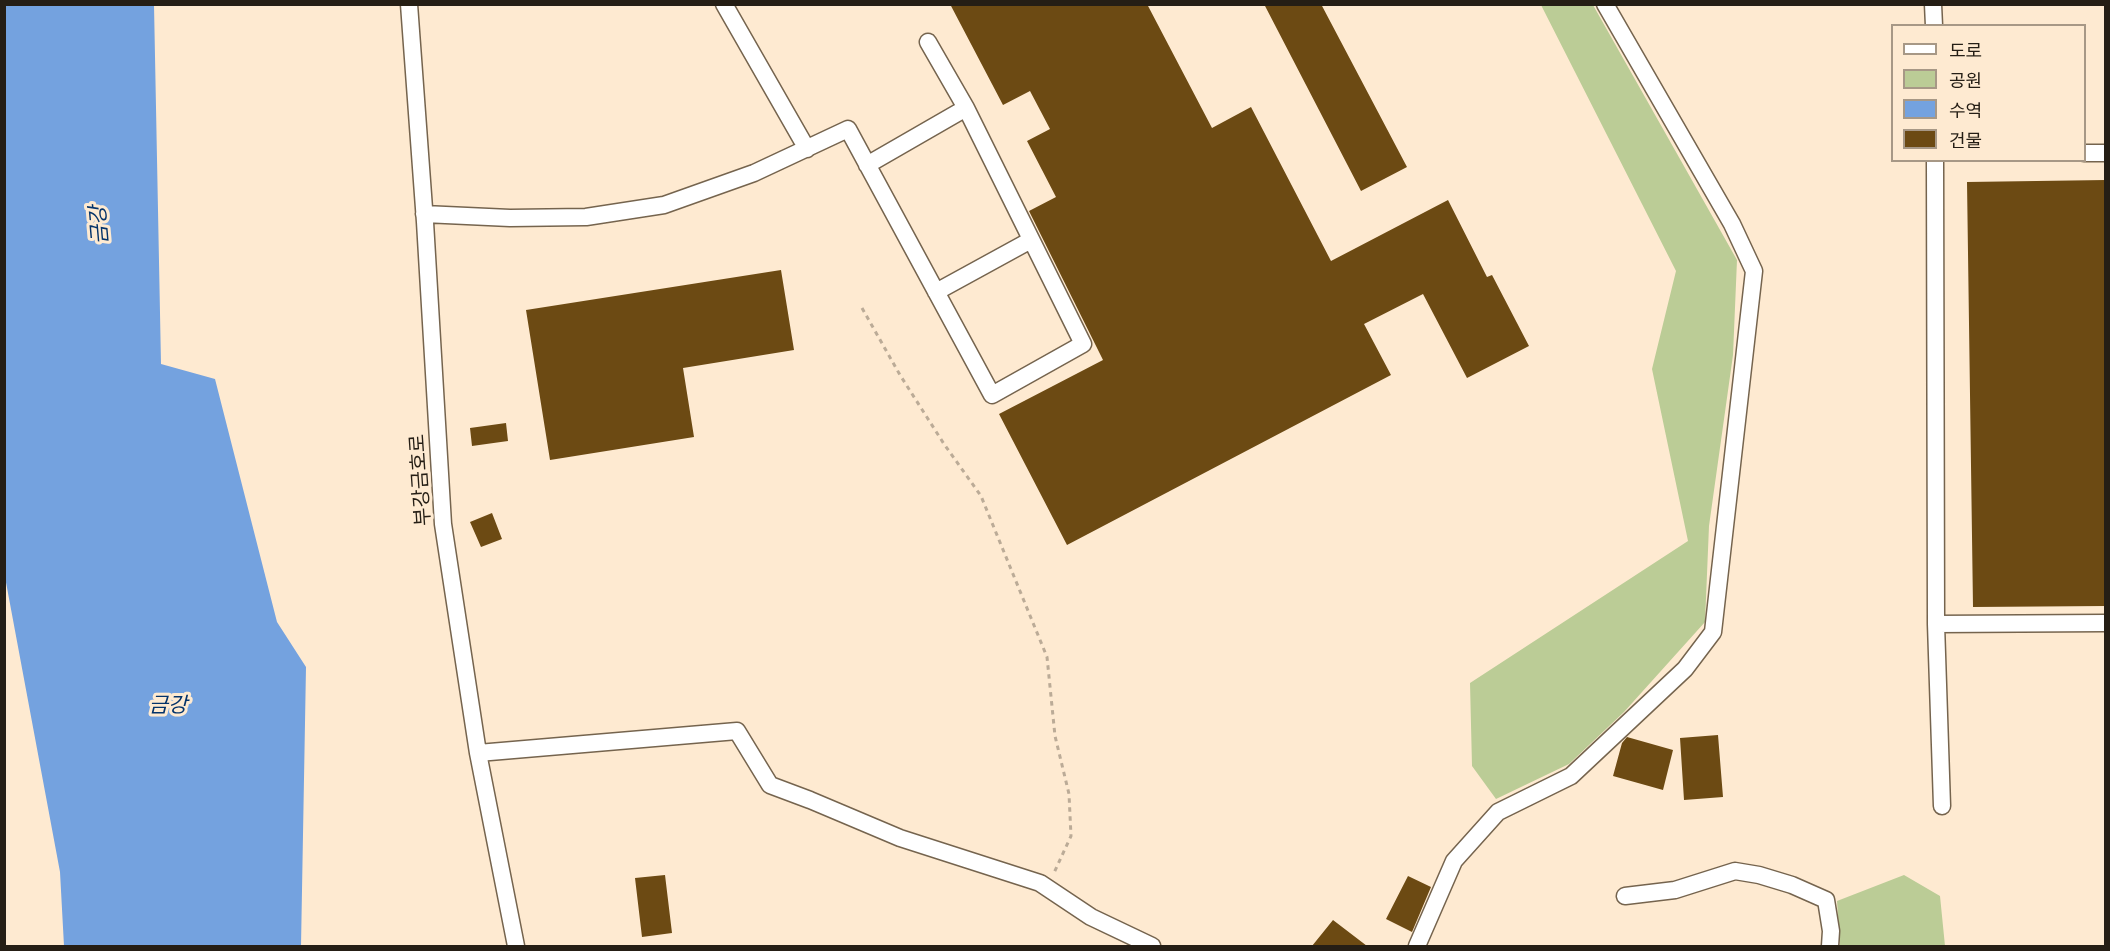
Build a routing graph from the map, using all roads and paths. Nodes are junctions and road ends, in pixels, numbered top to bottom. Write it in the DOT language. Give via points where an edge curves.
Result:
graph roads {
  1 [pos="409,4"];
  2 [pos="724,4"];
  3 [pos="1605,4"];
  4 [pos="1933,4"];
  5 [pos="1934,24"];
  6 [pos="928,42"];
  7 [pos="966,108"];
  8 [pos="807,149"];
  9 [pos="2086,153"];
  10 [pos="2106,153"];
  11 [pos="1935,162"];
  12 [pos="867,165"];
  13 [pos="424,214"];
  14 [pos="1031,240"];
  15 [pos="936,292"];
  16 [pos="862,308"];
  17 [pos="2106,623"];
  18 [pos="1936,624"];
  19 [pos="478,753"];
  20 [pos="1942,806"];
  21 [pos="1048,888"];
  22 [pos="1625,896"];
  23 [pos="516,946"];
  24 [pos="1152,946"];
  25 [pos="1417,946"];
  26 [pos="1830,946"];
  1 -- 13 [label="street, 부강금호로"];
  2 -- 8 [label="street"];
  3 -- 25 [label="street" via="1732,224 1754,271 1713,632 1685,669 1571,776 1498,812 1454,861"];
  4 -- 5 [label="street"];
  6 -- 7 [label="street"];
  7 -- 12 [label="street"];
  7 -- 14 [label="street"];
  8 -- 12 [label="street" via="848,129"];
  8 -- 13 [label="street" via="754,173 664,205 586,217"];
  9 -- 10 [label="street"];
  11 -- 18 [label="street"];
  12 -- 15 [label="street"];
  13 -- 19 [label="street, 부강금호로" via="443,524"];
  14 -- 15 [label="street"];
  14 -- 15 [label="street" via="1083,344 992,395"];
  16 -- 21 [label="path" via="900,375 981,496 1047,657 1055,736 1069,794 1071,836"];
  17 -- 18 [label="street"];
  18 -- 20 [label="street"];
  19 -- 21 [label="street" via="737,731 770,785 900,838"];
  19 -- 23 [label="street, 부강금호로"];
  21 -- 24 [label="street" via="1091,917"];
  22 -- 26 [label="street" via="1675,890 1735,871 1760,875 1826,900"];
}
